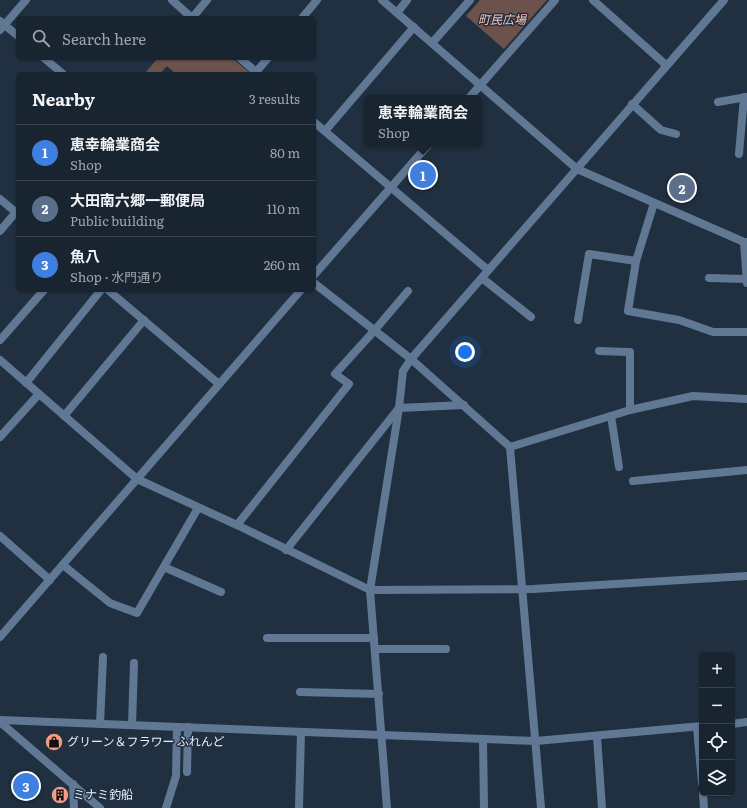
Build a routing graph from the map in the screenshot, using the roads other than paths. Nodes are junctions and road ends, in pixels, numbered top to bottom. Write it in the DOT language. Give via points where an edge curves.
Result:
graph roads {
  1 [pos="26,0"];
  2 [pos="172,0"];
  3 [pos="207,0"];
  4 [pos="317,0"];
  5 [pos="382,0"];
  6 [pos="407,0"];
  7 [pos="470,0"];
  8 [pos="555,0"];
  9 [pos="593,0"];
  10 [pos="724,0"];
  11 [pos="397,13"];
  12 [pos="190,16"];
  13 [pos="194,16"];
  14 [pos="304,16"];
  15 [pos="1,25"];
  16 [pos="414,27"];
  17 [pos="16,35"];
  18 [pos="432,43"];
  19 [pos="46,60"];
  20 [pos="242,60"];
  21 [pos="267,60"];
  22 [pos="666,65"];
  23 [pos="61,72"];
  24 [pos="256,72"];
  25 [pos="258,72"];
  26 [pos="480,86"];
  27 [pos="472,95"];
  28 [pos="745,97"];
  29 [pos="718,102"];
  30 [pos="632,104"];
  31 [pos="316,124"];
  32 [pos="325,131"];
  33 [pos="676,134"];
  34 [pos="426,147"];
  35 [pos="739,154"];
  36 [pos="577,168"];
  37 [pos="390,188"];
  38 [pos="0,199"];
  39 [pos="654,203"];
  40 [pos="16,212"];
  41 [pos="16,214"];
  42 [pos="0,231"];
  43 [pos="746,242"];
  44 [pos="636,261"];
  45 [pos="488,270"];
  46 [pos="316,273"];
  47 [pos="482,278"];
  48 [pos="709,278"];
  49 [pos="747,279"];
  50 [pos="747,283"];
  51 [pos="316,285"];
  52 [pos="408,290"];
  53 [pos="42,292"];
  54 [pos="100,292"];
  55 [pos="110,292"];
  56 [pos="299,292"];
  57 [pos="531,318"];
  58 [pos="144,320"];
  59 [pos="578,320"];
  60 [pos="374,331"];
  61 [pos="747,332"];
  62 [pos="0,340"];
  63 [pos="599,351"];
  64 [pos="0,360"];
  65 [pos="411,360"];
  66 [pos="26,383"];
  67 [pos="219,384"];
  68 [pos="39,394"];
  69 [pos="747,399"];
  70 [pos="464,405"];
  71 [pos="399,408"];
  72 [pos="630,410"];
  73 [pos="64,416"];
  74 [pos="611,416"];
  75 [pos="0,437"];
  76 [pos="510,447"];
  77 [pos="619,467"];
  78 [pos="747,470"];
  79 [pos="137,479"];
  80 [pos="633,481"];
  81 [pos="198,508"];
  82 [pos="237,525"];
  83 [pos="0,536"];
  84 [pos="286,550"];
  85 [pos="63,565"];
  86 [pos="164,567"];
  87 [pos="747,576"];
  88 [pos="50,580"];
  89 [pos="522,589"];
  90 [pos="370,590"];
  91 [pos="221,592"];
  92 [pos="0,637"];
  93 [pos="267,638"];
  94 [pos="374,638"];
  95 [pos="375,649"];
  96 [pos="446,649"];
  97 [pos="103,657"];
  98 [pos="134,663"];
  99 [pos="300,692"];
  100 [pos="379,694"];
  101 [pos="0,721"];
  102 [pos="747,722"];
  103 [pos="100,724"];
  104 [pos="735,724"];
  105 [pos="132,725"];
  106 [pos="177,727"];
  107 [pos="188,727"];
  108 [pos="699,727"];
  109 [pos="301,733"];
  110 [pos="383,735"];
  111 [pos="597,737"];
  112 [pos="483,739"];
  113 [pos="536,741"];
  114 [pos="187,772"];
  115 [pos="73,784"];
  116 [pos="703,796"];
  117 [pos="74,808"];
  118 [pos="100,808"];
  119 [pos="166,808"];
  120 [pos="299,808"];
  121 [pos="387,808"];
  122 [pos="484,808"];
  123 [pos="541,808"];
  124 [pos="602,808"];
  125 [pos="704,808"];
  1 -- 15 [label="street"];
  2 -- 12 [label="street"];
  3 -- 13 [label="street"];
  4 -- 14 [label="street"];
  5 -- 11 [label="street"];
  6 -- 11 [label="street"];
  7 -- 18 [label="street"];
  8 -- 26 [label="street"];
  9 -- 22 [label="street"];
  10 -- 22 [label="street"];
  11 -- 16 [label="street"];
  15 -- 17 [label="street"];
  16 -- 18 [label="street"];
  16 -- 32 [label="street"];
  18 -- 26 [label="street"];
  19 -- 23 [label="street"];
  20 -- 24 [label="street"];
  21 -- 25 [label="street"];
  22 -- 30 [label="street"];
  26 -- 27 [label="street"];
  26 -- 36 [label="street"];
  28 -- 29 [label="street"];
  28 -- 35 [label="street"];
  30 -- 33 [label="street" via="661,130"];
  30 -- 36 [label="street"];
  31 -- 32 [label="street"];
  32 -- 37 [label="street"];
  34 -- 37 [label="street"];
  36 -- 39 [label="street"];
  36 -- 45 [label="street"];
  37 -- 45 [label="street"];
  37 -- 46 [label="street"];
  38 -- 40 [label="street"];
  39 -- 43 [label="street"];
  39 -- 44 [label="street"];
  41 -- 42 [label="street"];
  43 -- 49 [label="street"];
  44 -- 59 [label="street" via="589,254"];
  44 -- 61 [label="street" via="628,311 679,320 713,332"];
  45 -- 47 [label="street"];
  47 -- 57 [label="street"];
  47 -- 65 [label="street"];
  48 -- 49 [label="street"];
  49 -- 50 [label="street"];
  51 -- 60 [label="street"];
  52 -- 60 [label="street"];
  53 -- 62 [label="street"];
  54 -- 66 [label="street"];
  55 -- 58 [label="street"];
  56 -- 67 [label="street"];
  58 -- 67 [label="street"];
  58 -- 73 [label="street"];
  60 -- 65 [label="street"];
  60 -- 82 [label="street" via="335,374 349,384"];
  63 -- 72 [label="street" via="630,352"];
  64 -- 66 [label="street"];
  65 -- 70 [label="street"];
  65 -- 71 [label="street" via="403,371"];
  66 -- 68 [label="street"];
  67 -- 79 [label="street"];
  68 -- 73 [label="street"];
  68 -- 75 [label="street"];
  69 -- 72 [label="street" via="693,396"];
  70 -- 71 [label="street"];
  70 -- 76 [label="street"];
  71 -- 84 [label="street"];
  71 -- 90 [label="street"];
  72 -- 74 [label="street"];
  73 -- 79 [label="street"];
  74 -- 76 [label="street"];
  74 -- 77 [label="street"];
  76 -- 89 [label="street"];
  78 -- 80 [label="street"];
  79 -- 81 [label="street"];
  79 -- 85 [label="street"];
  81 -- 82 [label="street"];
  81 -- 86 [label="street"];
  82 -- 84 [label="street"];
  83 -- 88 [label="street"];
  84 -- 90 [label="street"];
  85 -- 86 [label="street" via="110,603 137,613"];
  85 -- 88 [label="street"];
  86 -- 91 [label="street"];
  87 -- 89 [label="street"];
  88 -- 92 [label="street"];
  89 -- 90 [label="street"];
  89 -- 113 [label="street"];
  90 -- 94 [label="street"];
  93 -- 94 [label="street"];
  94 -- 95 [label="street"];
  95 -- 96 [label="street"];
  95 -- 100 [label="street"];
  97 -- 103 [label="street"];
  98 -- 105 [label="street"];
  99 -- 100 [label="street"];
  100 -- 110 [label="street"];
  101 -- 103 [label="street"];
  101 -- 115 [label="street"];
  102 -- 104 [label="street"];
  103 -- 105 [label="street"];
  105 -- 106 [label="street"];
  106 -- 107 [label="street"];
  106 -- 119 [label="street" via="176,776"];
  107 -- 109 [label="street"];
  107 -- 114 [label="street"];
  108 -- 111 [label="street"];
  109 -- 110 [label="street"];
  109 -- 120 [label="street"];
  110 -- 112 [label="street"];
  110 -- 121 [label="street"];
  111 -- 113 [label="street"];
  111 -- 124 [label="street"];
  112 -- 113 [label="street"];
  112 -- 122 [label="street"];
  113 -- 123 [label="street"];
  115 -- 117 [label="street"];
  115 -- 118 [label="street"];
  116 -- 125 [label="street"];
}
